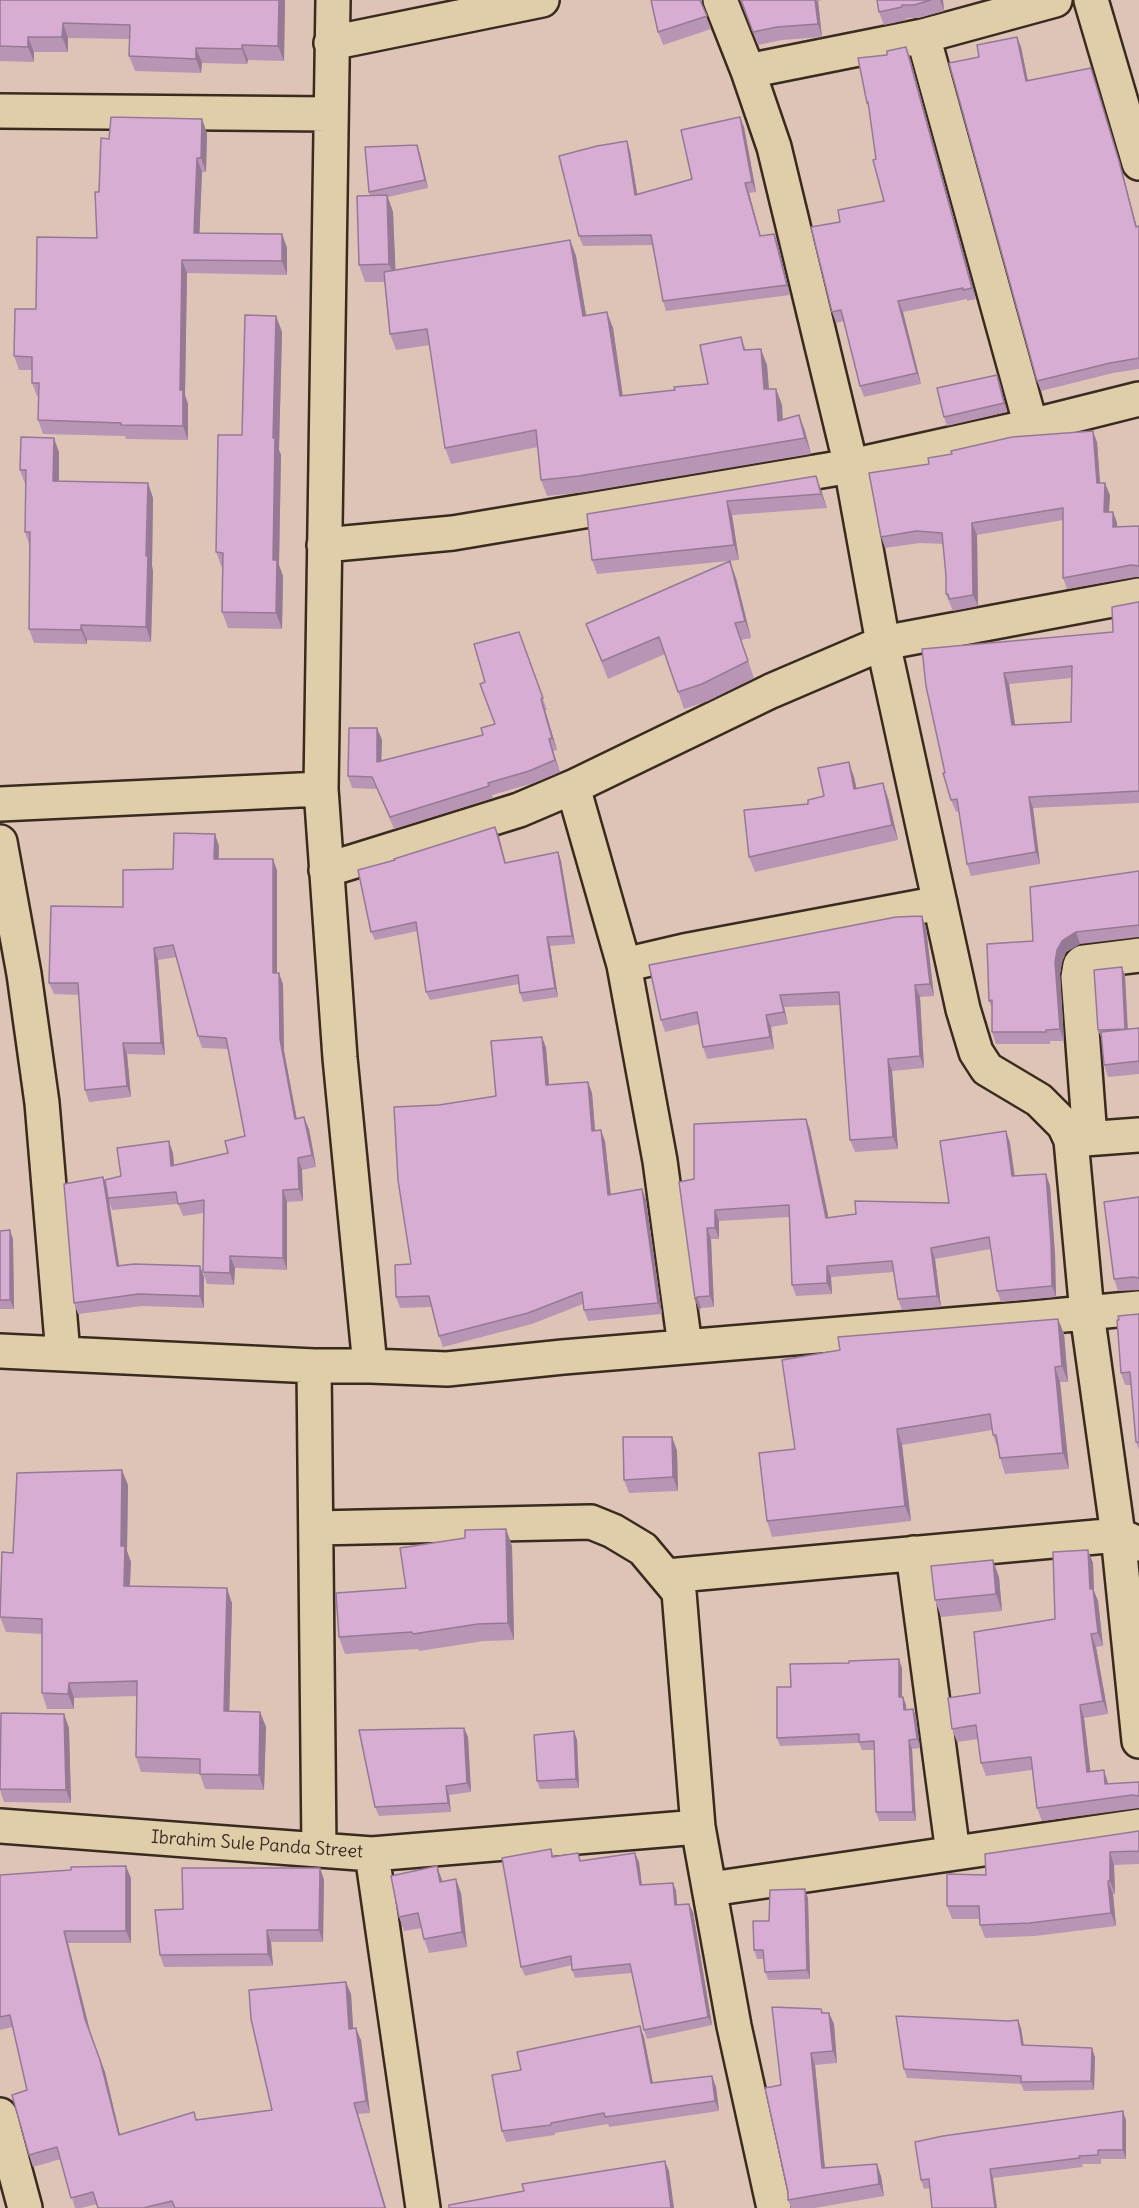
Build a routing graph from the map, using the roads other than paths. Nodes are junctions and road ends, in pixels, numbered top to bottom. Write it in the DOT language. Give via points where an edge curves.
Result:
graph roads {
  1 [pos="333,0"];
  2 [pos="542,0"];
  3 [pos="720,0"];
  4 [pos="1055,0"];
  5 [pos="1091,0"];
  6 [pos="923,36"];
  7 [pos="331,44"];
  8 [pos="748,71"];
  9 [pos="0,111"];
  10 [pos="329,114"];
  11 [pos="1139,163"];
  12 [pos="1139,399"];
  13 [pos="1031,426"];
  14 [pos="851,466"];
  15 [pos="324,545"];
  16 [pos="1139,595"];
  17 [pos="883,643"];
  18 [pos="573,787"];
  19 [pos="321,789"];
  20 [pos="0,804"];
  21 [pos="0,842"];
  22 [pos="326,870"];
  23 [pos="940,903"];
  24 [pos="1139,955"];
  25 [pos="624,964"];
  26 [pos="1139,1135"];
  27 [pos="1081,1139"];
  28 [pos="1139,1308"];
  29 [pos="1087,1313"];
  30 [pos="685,1346"];
  31 [pos="0,1351"];
  32 [pos="63,1354"];
  33 [pos="314,1366"];
  34 [pos="370,1366"];
  35 [pos="316,1528"];
  36 [pos="1128,1539"];
  37 [pos="913,1553"];
  38 [pos="668,1576"];
  39 [pos="1139,1741"];
  40 [pos="0,1826"];
  41 [pos="1139,1826"];
  42 [pos="698,1827"];
  43 [pos="319,1850"];
  44 [pos="953,1853"];
  45 [pos="372,1854"];
  46 [pos="711,1889"];
  47 [pos="0,2115"];
  48 [pos="25,2208"];
  49 [pos="423,2208"];
  50 [pos="774,2208"];
  1 -- 7 [label="street"];
  2 -- 7 [label="street"];
  3 -- 8 [label="street"];
  4 -- 6 [label="street"];
  5 -- 11 [label="street"];
  6 -- 8 [label="street"];
  6 -- 13 [label="street"];
  7 -- 10 [label="street"];
  8 -- 14 [label="street" via="774,147"];
  9 -- 10 [label="street"];
  10 -- 15 [label="street"];
  12 -- 13 [label="street"];
  13 -- 14 [label="street"];
  14 -- 15 [label="street" via="453,533"];
  14 -- 17 [label="street"];
  15 -- 19 [label="street"];
  16 -- 17 [label="street"];
  17 -- 18 [label="street" via="771,691"];
  17 -- 23 [label="street"];
  18 -- 22 [label="street" via="519,810"];
  18 -- 25 [label="street"];
  19 -- 20 [label="street"];
  19 -- 22 [label="street"];
  21 -- 32 [label="street" via="42,1103"];
  22 -- 34 [label="street"];
  23 -- 25 [label="street"];
  23 -- 27 [label="street" via="976,1052 987,1069 1039,1100"];
  24 -- 27 [label="street" via="1083,962 1080,966"];
  25 -- 30 [label="street" via="660,1161"];
  26 -- 27 [label="street"];
  27 -- 29 [label="street"];
  28 -- 29 [label="street"];
  29 -- 30 [label="street"];
  29 -- 36 [label="street"];
  30 -- 34 [label="street" via="447,1369"];
  31 -- 32 [label="street"];
  32 -- 33 [label="street"];
  33 -- 34 [label="street"];
  33 -- 35 [label="street"];
  35 -- 38 [label="street" via="591,1522 644,1549"];
  35 -- 43 [label="street"];
  36 -- 37 [label="street"];
  36 -- 39 [label="street"];
  37 -- 38 [label="street"];
  37 -- 44 [label="street"];
  38 -- 42 [label="street" via="681,1602"];
  40 -- 43 [label="street, Ibrahim Sule Panda Street"];
  41 -- 44 [label="street"];
  42 -- 45 [label="street"];
  42 -- 46 [label="street"];
  43 -- 45 [label="street, Ibrahim Sule Panda Street"];
  44 -- 46 [label="street"];
  45 -- 49 [label="street, Ibrahim Sule Panda Street"];
  46 -- 50 [label="street" via="734,2026"];
  47 -- 48 [label="street"];
}
